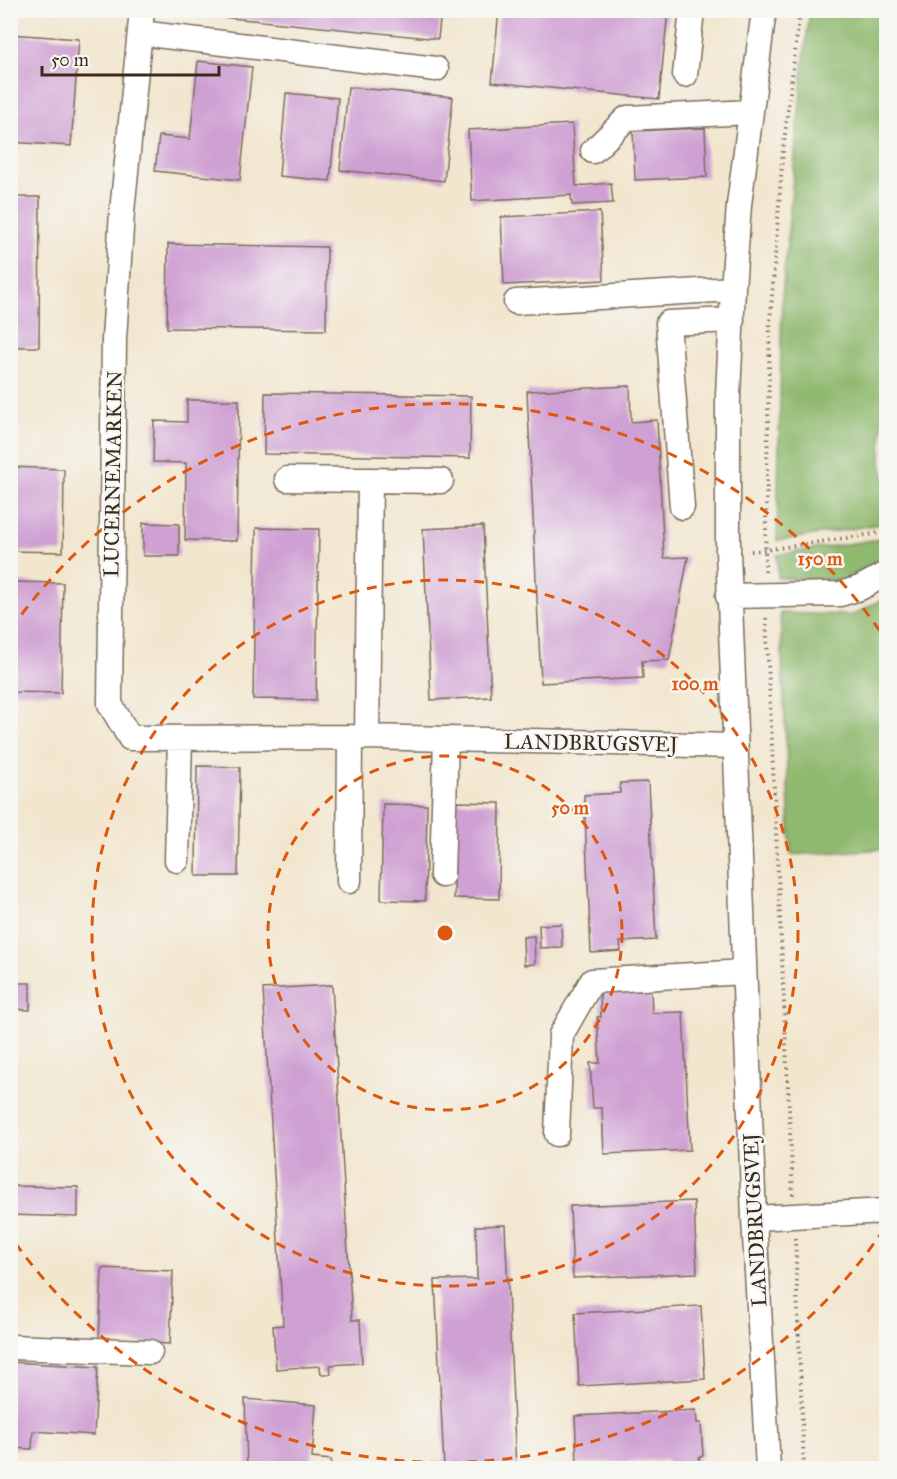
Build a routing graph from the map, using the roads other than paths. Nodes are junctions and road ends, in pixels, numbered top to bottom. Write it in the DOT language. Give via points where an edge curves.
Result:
graph roads {
  1 [pos="692,10"];
  2 [pos="764,10"];
  3 [pos="141,22"];
  4 [pos="436,69"];
  5 [pos="685,75"];
  6 [pos="751,112"];
  7 [pos="593,150"];
  8 [pos="733,289"];
  9 [pos="516,303"];
  10 [pos="732,320"];
  11 [pos="287,479"];
  12 [pos="370,480"];
  13 [pos="441,482"];
  14 [pos="681,507"];
  15 [pos="886,574"];
  16 [pos="728,596"];
  17 [pos="180,738"];
  18 [pos="358,738"];
  19 [pos="446,739"];
  20 [pos="735,746"];
  21 [pos="177,860"];
  22 [pos="442,875"];
  23 [pos="349,880"];
  24 [pos="744,972"];
  25 [pos="557,1134"];
  26 [pos="886,1212"];
  27 [pos="754,1218"];
  28 [pos="10,1347"];
  29 [pos="150,1352"];
  30 [pos="768,1468"];
  1 -- 5 [label="street"];
  2 -- 6 [label="street, LANDBRUGSVEJ"];
  3 -- 4 [label="street, LUCERNEMARKEN"];
  3 -- 17 [label="street, LUCERNEMARKEN" via="114,339 110,704 130,738"];
  6 -- 7 [label="street" via="627,118"];
  6 -- 8 [label="street, LANDBRUGSVEJ"];
  8 -- 9 [label="street"];
  8 -- 10 [label="street, LANDBRUGSVEJ"];
  10 -- 14 [label="street" via="668,323"];
  10 -- 16 [label="street, LANDBRUGSVEJ"];
  11 -- 12 [label="street"];
  12 -- 13 [label="street"];
  12 -- 18 [label="street"];
  15 -- 16 [label="street" via="840,594"];
  16 -- 20 [label="street, LANDBRUGSVEJ"];
  17 -- 18 [label="street, LANDBRUGSVEJ"];
  17 -- 21 [label="street"];
  18 -- 19 [label="street, LANDBRUGSVEJ"];
  18 -- 23 [label="street"];
  19 -- 20 [label="street, LANDBRUGSVEJ"];
  19 -- 22 [label="street"];
  20 -- 24 [label="street, LANDBRUGSVEJ"];
  24 -- 25 [label="street" via="592,981 561,1035"];
  24 -- 27 [label="street, LANDBRUGSVEJ"];
  26 -- 27 [label="street"];
  27 -- 30 [label="street, LANDBRUGSVEJ"];
  28 -- 29 [label="street"];
}
